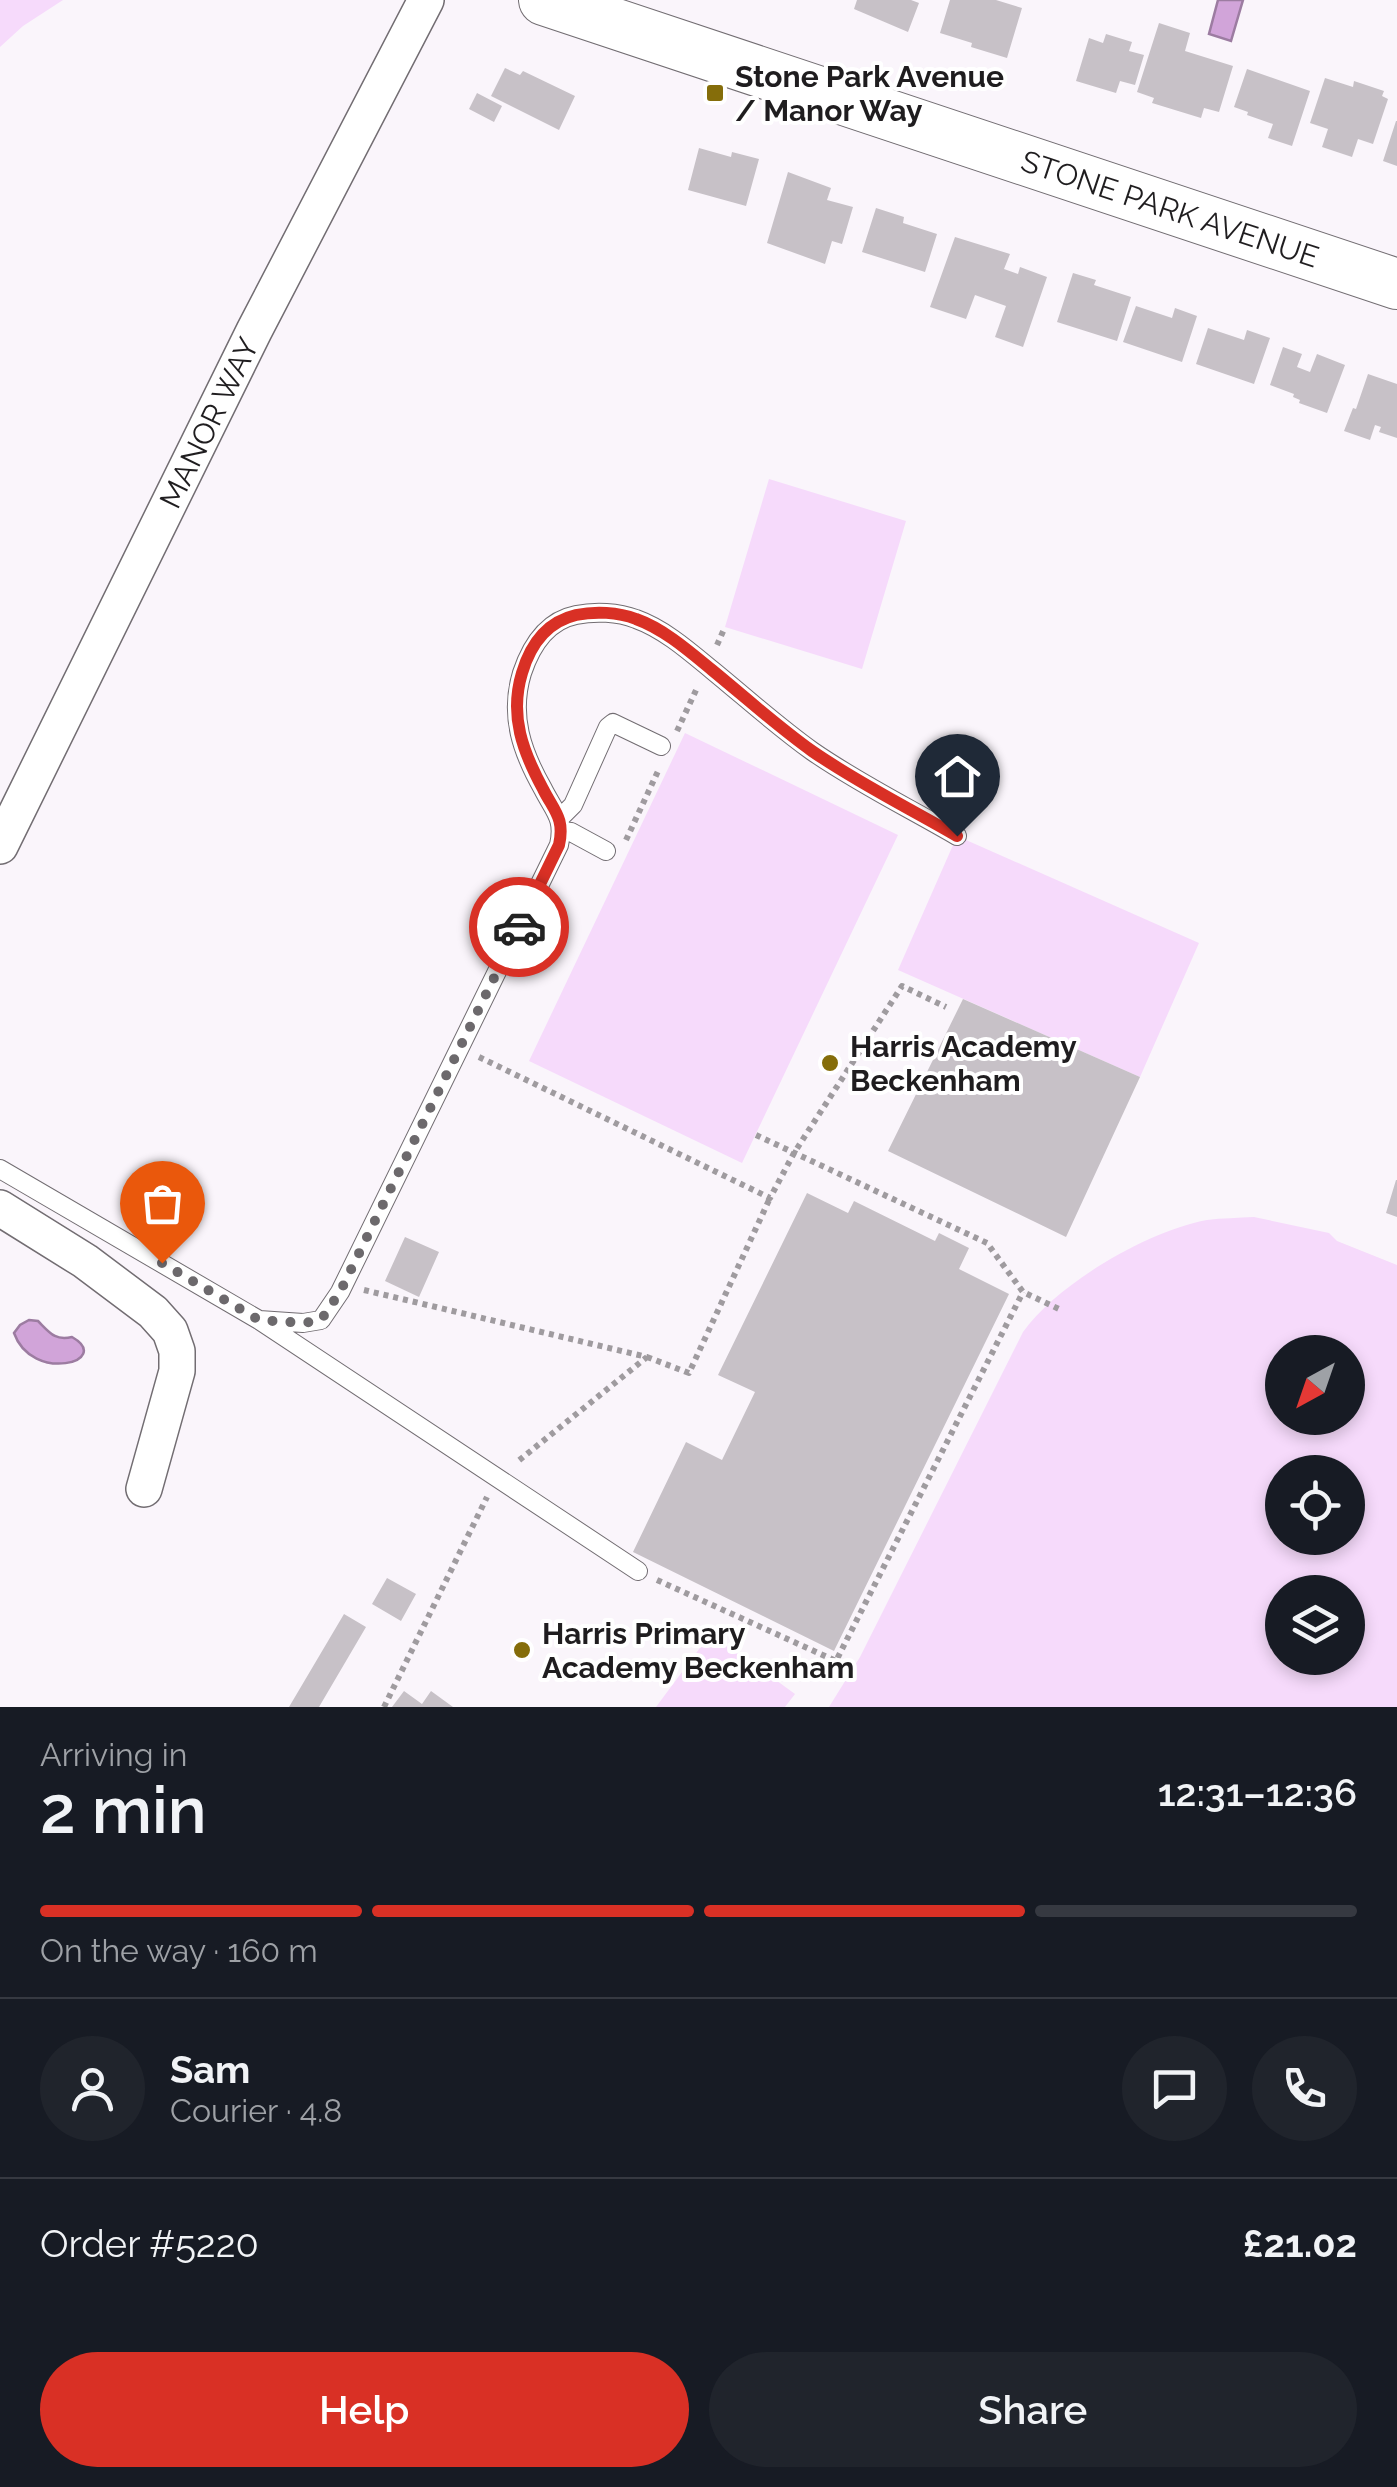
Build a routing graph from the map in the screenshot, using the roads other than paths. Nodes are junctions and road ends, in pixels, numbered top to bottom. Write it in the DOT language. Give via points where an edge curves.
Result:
graph roads {
  1 [pos="426,0"];
  2 [pos="544,0"];
  3 [pos="1397,284"];
  4 [pos="661,746"];
  5 [pos="561,824"];
  6 [pos="957,836"];
  7 [pos="0,846"];
  8 [pos="606,851"];
  9 [pos="0,1169"];
  10 [pos="0,1208"];
  11 [pos="259,1320"];
  12 [pos="144,1489"];
  13 [pos="638,1571"];
  1 -- 7 [label="street, MANOR WAY"];
  2 -- 3 [label="street, STONE PARK AVENUE"];
  4 -- 5 [label="lane" via="608,727"];
  5 -- 6 [label="lane" via="531,766 516,704 540,636 584,613 636,618 657,629 810,750"];
  5 -- 8 [label="lane"];
  5 -- 11 [label="lane" via="559,845 343,1285 321,1320"];
  9 -- 11 [label="lane"];
  10 -- 12 [label="street" via="85,1261 170,1330 177,1371"];
  11 -- 13 [label="lane"];
}
